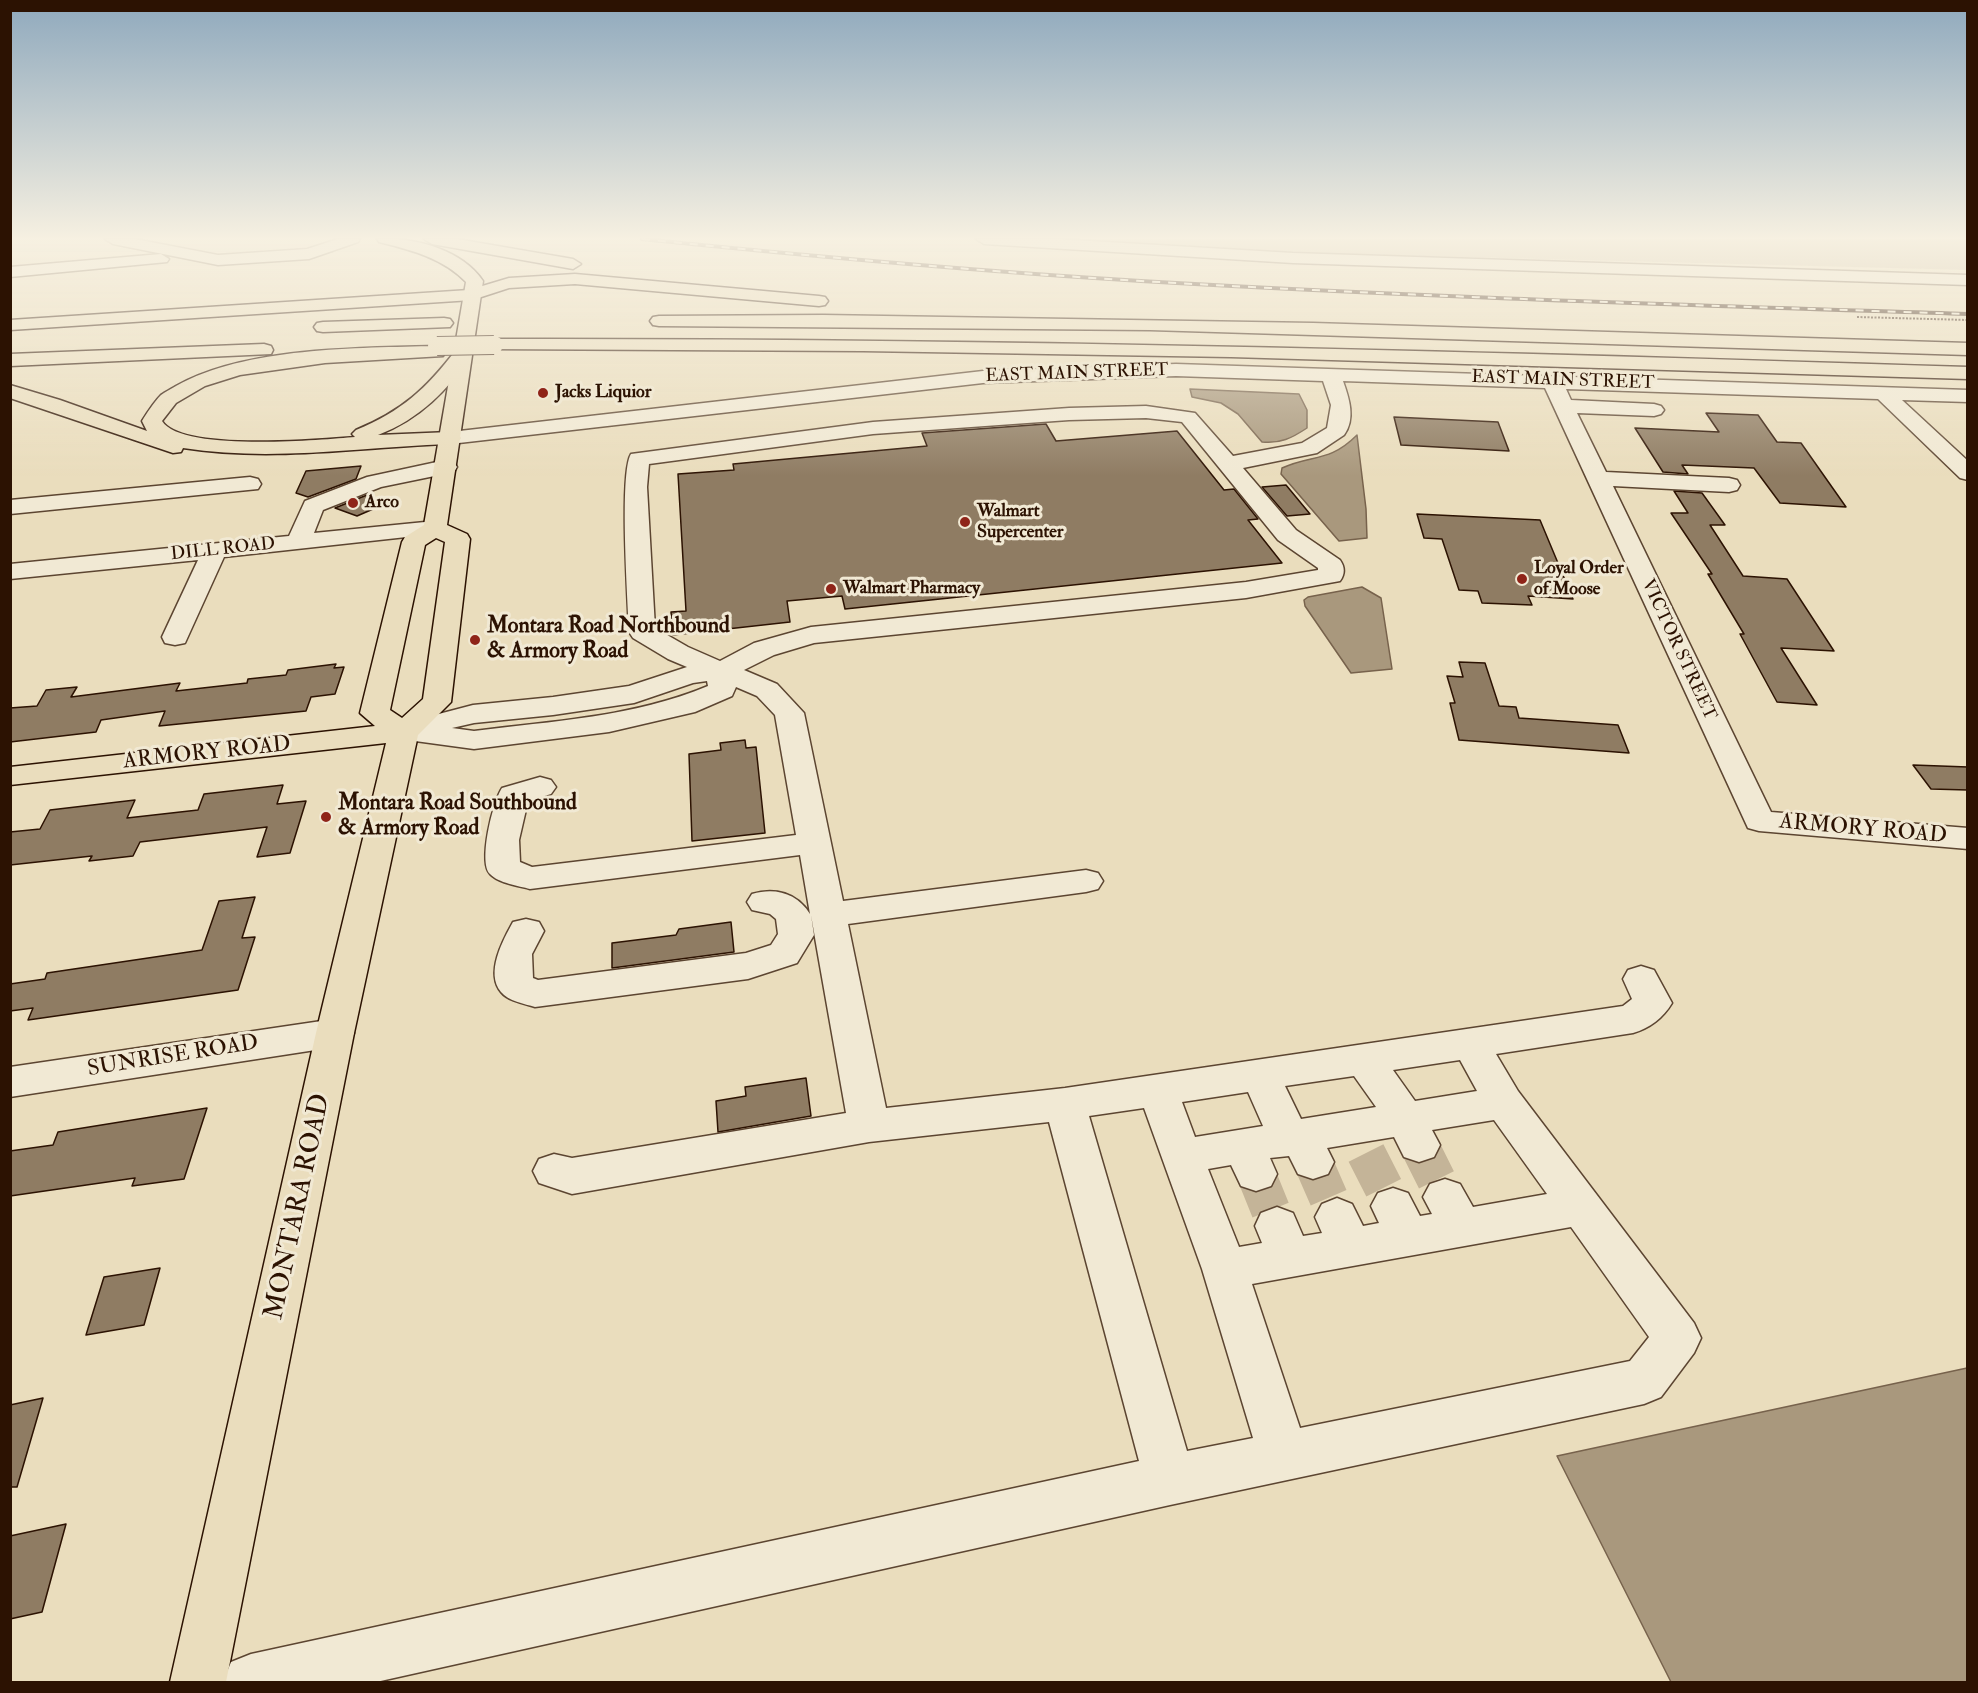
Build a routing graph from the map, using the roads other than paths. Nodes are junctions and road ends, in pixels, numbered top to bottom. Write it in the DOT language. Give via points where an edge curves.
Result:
graph roads {
  1 [pos="118,318"];
  2 [pos="468,318"];
  3 [pos="1120,318"];
  4 [pos="640,321"];
  5 [pos="487,323"];
  6 [pos="10,325"];
  7 [pos="306,327"];
  8 [pos="202,331"];
  9 [pos="1453,332"];
  10 [pos="10,338"];
  11 [pos="437,349"];
  12 [pos="1968,349"];
  13 [pos="463,354"];
  14 [pos="10,360"];
  15 [pos="1968,373"];
  16 [pos="1331,374"];
  17 [pos="1552,381"];
  18 [pos="10,391"];
  19 [pos="1883,393"];
  20 [pos="1968,396"];
  21 [pos="1564,406"];
  22 [pos="1654,410"];
  23 [pos="1930,437"];
  24 [pos="450,438"];
  25 [pos="303,446"];
  26 [pos="1968,455"];
  27 [pos="1228,464"];
  28 [pos="446,467"];
  29 [pos="1968,473"];
  30 [pos="1597,478"];
  31 [pos="250,484"];
  32 [pos="1729,485"];
  33 [pos="10,507"];
  34 [pos="435,528"];
  35 [pos="298,542"];
  36 [pos="214,551"];
  37 [pos="10,572"];
  38 [pos="175,637"];
  39 [pos="721,671"];
  40 [pos="404,732"];
  41 [pos="10,776"];
  42 [pos="540,787"];
  43 [pos="1759,821"];
  44 [pos="1968,839"];
  45 [pos="815,843"];
  46 [pos="1086,881"];
  47 [pos="764,902"];
  48 [pos="828,915"];
  49 [pos="526,931"];
  50 [pos="1641,979"];
  51 [pos="335,1033"];
  52 [pos="1470,1043"];
  53 [pos="1364,1059"];
  54 [pos="1260,1074"];
  55 [pos="10,1082"];
  56 [pos="1157,1090"];
  57 [pos="1504,1102"];
  58 [pos="1065,1104"];
  59 [pos="869,1126"];
  60 [pos="1412,1132"];
  61 [pos="1301,1146"];
  62 [pos="1182,1156"];
  63 [pos="554,1171"];
  64 [pos="1581,1207"];
  65 [pos="1225,1269"];
  66 [pos="1284,1457"];
  67 [pos="1170,1480"];
  68 [pos="198,1683"];
  69 [pos="251,1683"];
  1 -- 6 [label="main road"];
  2 -- 13 [label="main road"];
  3 -- 9 [label="main road"];
  4 -- 9 [label="main road" via="918,321"];
  5 -- 7 [label="main road"];
  8 -- 10 [label="main road"];
  9 -- 12 [label="main road"];
  11 -- 14 [label="main road"];
  11 -- 15 [label="main road" via="692,343 1223,350"];
  11 -- 25 [label="main road" via="292,360 236,371 190,386 169,398 156,410 152,422 160,432 202,445"];
  13 -- 24 [label="main road"];
  13 -- 25 [label="main road" via="434,392 404,416 357,436"];
  16 -- 17 [label="street, EAST MAIN STREET"];
  16 -- 24 [label="street, EAST MAIN STREET" via="1176,370 983,377"];
  16 -- 27 [label="street" via="1341,405 1337,431 1309,448"];
  17 -- 19 [label="street, EAST MAIN STREET"];
  17 -- 21 [label="street, VICTOR STREET"];
  18 -- 24 [label="main road" via="174,448 207,453 286,454 422,444"];
  19 -- 20 [label="street, EAST MAIN STREET"];
  19 -- 23 [label="street"];
  21 -- 22 [label="street"];
  21 -- 30 [label="street, VICTOR STREET"];
  23 -- 26 [label="street"];
  23 -- 29 [label="street"];
  24 -- 25 [label="main road"];
  24 -- 28 [label="main road"];
  27 -- 39 [label="street" via="1287,535 1331,565 1331,576 1246,590 811,635 764,649"];
  27 -- 39 [label="street" via="1188,417 1146,412 873,428 639,459 636,487 642,632"];
  28 -- 34 [label="main road"];
  28 -- 35 [label="street" via="375,482 313,506"];
  30 -- 32 [label="street"];
  30 -- 43 [label="street, VICTOR STREET"];
  31 -- 33 [label="street"];
  34 -- 35 [label="street, DILL ROAD"];
  34 -- 40 [label="main road" via="458,539 437,702"];
  34 -- 40 [label="main road" via="414,542 375,713"];
  35 -- 36 [label="street, DILL ROAD"];
  36 -- 37 [label="street, DILL ROAD"];
  36 -- 38 [label="street"];
  39 -- 40 [label="street" via="722,690 685,706 609,723 474,740"];
  39 -- 45 [label="street" via="767,690 789,713"];
  40 -- 41 [label="main road, ARMORY ROAD"];
  40 -- 51 [label="main road, MONTARA ROAD"];
  42 -- 45 [label="street" via="513,795 503,840 503,868 530,878"];
  43 -- 44 [label="street, ARMORY ROAD"];
  45 -- 48 [label="street"];
  46 -- 48 [label="street"];
  47 -- 49 [label="street" via="779,903 793,914 795,934 784,954 748,966 535,994 515,985 514,954"];
  48 -- 59 [label="street"];
  50 -- 52 [label="street" via="1653,1003 1633,1019"];
  51 -- 55 [label="street, SUNRISE ROAD"];
  51 -- 68 [label="main road, MONTARA ROAD"];
  52 -- 53 [label="street"];
  52 -- 57 [label="street"];
  53 -- 54 [label="street"];
  53 -- 60 [label="street"];
  54 -- 56 [label="street"];
  54 -- 61 [label="street"];
  56 -- 58 [label="street"];
  56 -- 62 [label="street"];
  57 -- 60 [label="street"];
  57 -- 64 [label="street"];
  58 -- 59 [label="street"];
  58 -- 67 [label="street"];
  59 -- 63 [label="street" via="572,1176"];
  60 -- 61 [label="street"];
  61 -- 62 [label="street" via="1250,1160"];
  62 -- 65 [label="street"];
  64 -- 65 [label="street" via="1453,1212 1401,1221 1284,1242"];
  64 -- 66 [label="street" via="1677,1338 1644,1381"];
  65 -- 66 [label="street"];
  66 -- 67 [label="street"];
  67 -- 69 [label="street"];
}
